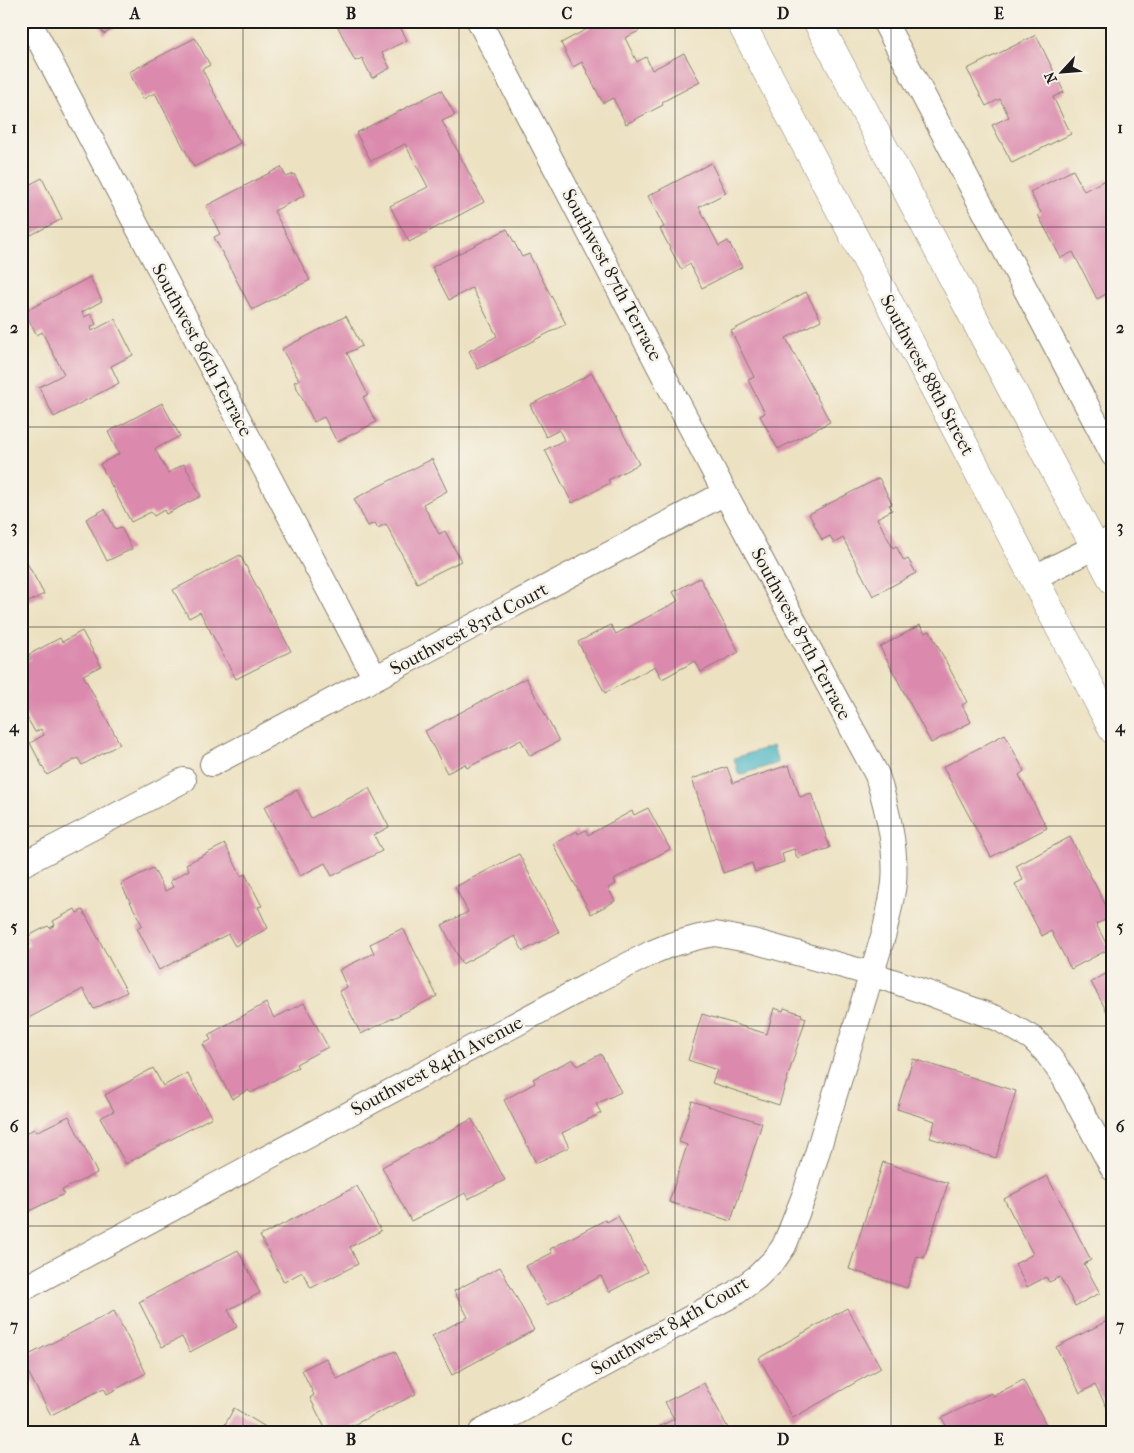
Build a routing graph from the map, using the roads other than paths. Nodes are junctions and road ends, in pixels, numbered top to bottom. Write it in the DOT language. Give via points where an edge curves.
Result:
graph roads {
  1 [pos="29,21"];
  2 [pos="479,21"];
  3 [pos="740,21"];
  4 [pos="817,21"];
  5 [pos="884,21"];
  6 [pos="1113,455"];
  7 [pos="725,493"];
  8 [pos="1104,543"];
  9 [pos="1033,578"];
  10 [pos="1113,580"];
  11 [pos="375,678"];
  12 [pos="1113,730"];
  13 [pos="212,764"];
  14 [pos="184,780"];
  15 [pos="23,861"];
  16 [pos="872,974"];
  17 [pos="1113,1169"];
  18 [pos="21,1290"];
  19 [pos="481,1432"];
  1 -- 11 [label="street, Southwest 86th Terrace"];
  2 -- 7 [label="street, Southwest 87th Terrace"];
  3 -- 9 [label="main road, Southwest 88th Street"];
  4 -- 8 [label="main road"];
  5 -- 6 [label="street"];
  7 -- 11 [label="street, Southwest 83rd Court"];
  7 -- 16 [label="street, Southwest 87th Terrace" via="877,775 894,856 894,881"];
  8 -- 9 [label="street"];
  8 -- 10 [label="main road"];
  9 -- 12 [label="main road, Southwest 88th Street"];
  11 -- 13 [label="street, Southwest 83rd Court"];
  14 -- 15 [label="street"];
  16 -- 17 [label="street" via="999,1019 1032,1038 1063,1076"];
  16 -- 18 [label="street, Southwest 84th Avenue" via="753,941 715,934 670,944 596,980"];
  16 -- 19 [label="street, Southwest 84th Court" via="805,1193 784,1246 775,1259 734,1294"];
}
